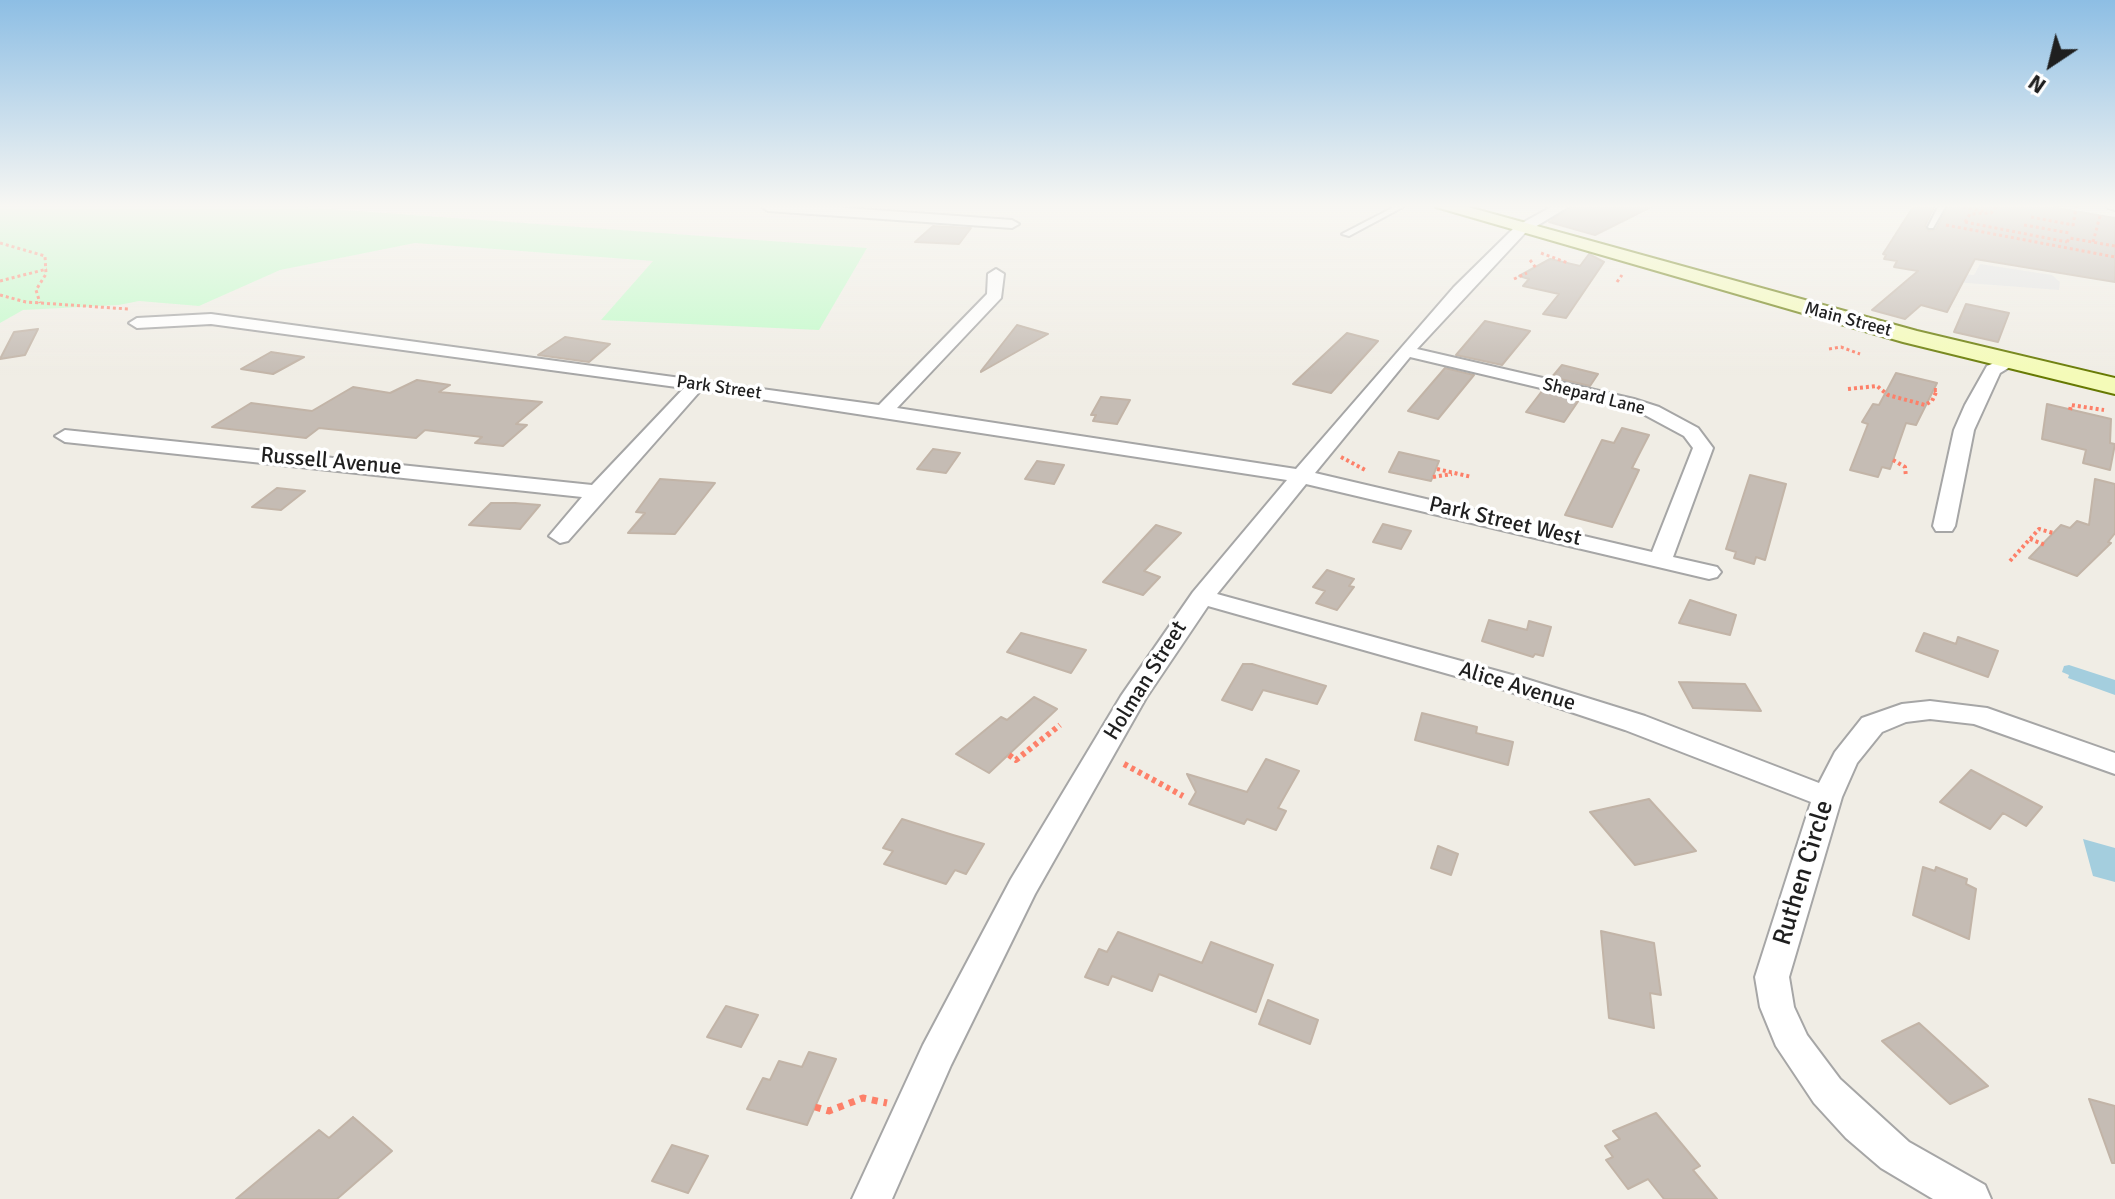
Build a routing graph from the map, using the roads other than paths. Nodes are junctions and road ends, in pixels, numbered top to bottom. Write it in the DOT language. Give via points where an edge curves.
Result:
graph roads {
  1 [pos="1489,263"];
  2 [pos="1644,263"];
  3 [pos="996,274"];
  4 [pos="136,316"];
  5 [pos="1405,351"];
  6 [pos="2011,361"];
  7 [pos="697,384"];
  8 [pos="2115,386"];
  9 [pos="883,412"];
  10 [pos="65,436"];
  11 [pos="1300,476"];
  12 [pos="597,492"];
  13 [pos="1944,526"];
  14 [pos="560,536"];
  15 [pos="1661,558"];
  16 [pos="1709,572"];
  17 [pos="1201,597"];
  18 [pos="2115,764"];
  19 [pos="1827,797"];
  20 [pos="872,1199"];
  21 [pos="1971,1199"];
  1 -- 5 [label="street, Holman Street"];
  2 -- 6 [label="main road, Main Street"];
  3 -- 9 [label="street" via="995,295"];
  4 -- 7 [label="street, Park Street" via="211,319"];
  5 -- 11 [label="street, Holman Street"];
  5 -- 15 [label="street, Shepard Lane" via="1627,403 1691,432 1703,448"];
  6 -- 8 [label="main road, Main Street"];
  6 -- 13 [label="street" via="1993,370 1974,405"];
  7 -- 9 [label="street, Park Street"];
  7 -- 12 [label="street"];
  9 -- 11 [label="street, Park Street"];
  10 -- 12 [label="street, Russell Avenue"];
  11 -- 15 [label="street, Park Street West"];
  11 -- 17 [label="street, Holman Street"];
  12 -- 14 [label="street"];
  15 -- 16 [label="street, Park Street West"];
  17 -- 19 [label="street, Alice Avenue" via="1514,684 1635,723"];
  17 -- 20 [label="street, Holman Street" via="1134,696 1022,888"];
  18 -- 19 [label="street, Ruthen Circle" via="1977,715 1902,713 1872,725 1845,759"];
  19 -- 21 [label="street, Ruthen Circle" via="1772,977 1777,1007 1794,1046 1859,1125 1895,1155"];
}
